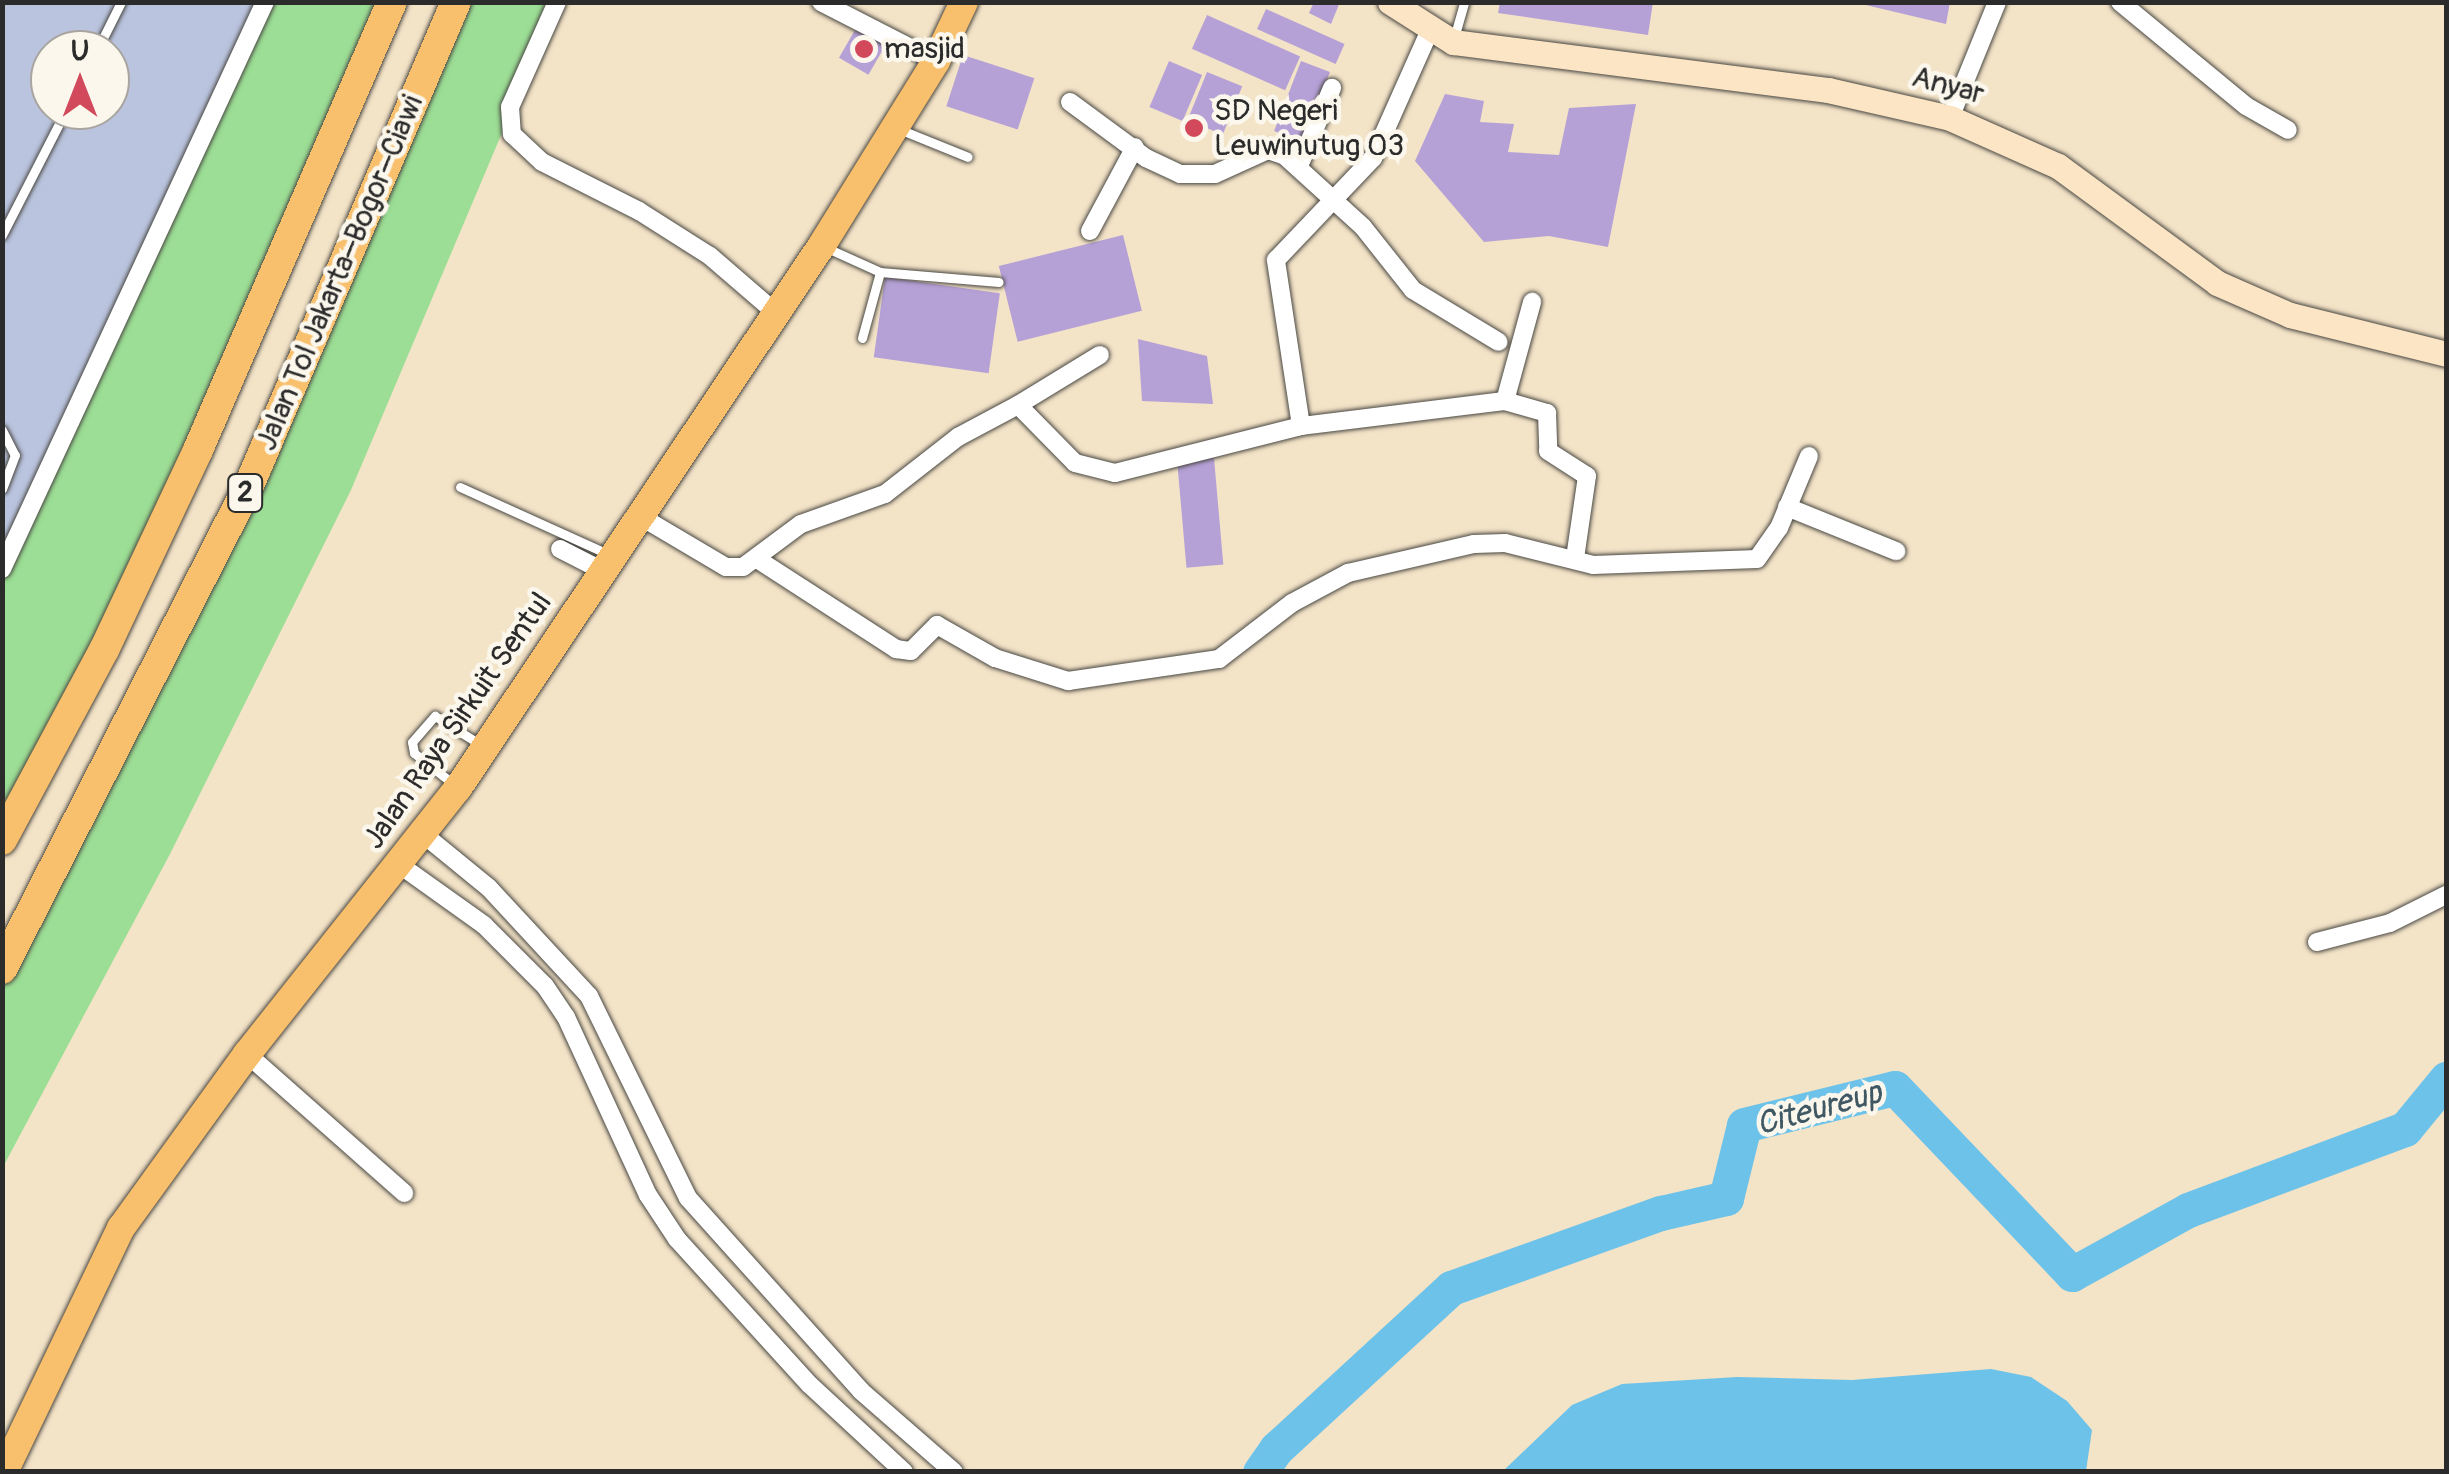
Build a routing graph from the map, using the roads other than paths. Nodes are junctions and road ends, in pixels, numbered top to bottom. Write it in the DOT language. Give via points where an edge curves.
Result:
graph roads {
  1 [pos="121,2"];
  2 [pos="265,2"];
  3 [pos="392,2"];
  4 [pos="456,2"];
  5 [pos="558,2"];
  6 [pos="821,2"];
  7 [pos="964,2"];
  8 [pos="1390,2"];
  9 [pos="1464,2"];
  10 [pos="1996,2"];
  11 [pos="2120,2"];
  12 [pos="107,30"];
  13 [pos="1440,36"];
  14 [pos="936,61"];
  15 [pos="1332,88"];
  16 [pos="1070,102"];
  17 [pos="1950,118"];
  18 [pos="896,128"];
  19 [pos="56,130"];
  20 [pos="2288,130"];
  21 [pos="1135,146"];
  22 [pos="968,157"];
  23 [pos="1299,166"];
  24 [pos="1336,199"];
  25 [pos="1090,231"];
  26 [pos="2,235"];
  27 [pos="822,245"];
  28 [pos="880,272"];
  29 [pos="999,282"];
  30 [pos="1532,302"];
  31 [pos="776,313"];
  32 [pos="862,338"];
  33 [pos="1499,342"];
  34 [pos="2446,354"];
  35 [pos="1100,355"];
  36 [pos="1504,401"];
  37 [pos="1018,404"];
  38 [pos="1301,426"];
  39 [pos="2,430"];
  40 [pos="1809,456"];
  41 [pos="460,486"];
  42 [pos="2,489"];
  43 [pos="1787,507"];
  44 [pos="638,515"];
  45 [pos="560,549"];
  46 [pos="1896,551"];
  47 [pos="1575,558"];
  48 [pos="757,559"];
  49 [pos="606,563"];
  50 [pos="2,570"];
  51 [pos="485,748"];
  52 [pos="458,788"];
  53 [pos="423,834"];
  54 [pos="2,840"];
  55 [pos="400,865"];
  56 [pos="2446,895"];
  57 [pos="530,930"];
  58 [pos="2318,942"];
  59 [pos="512,952"];
  60 [pos="2,969"];
  61 [pos="246,1054"];
  62 [pos="404,1193"];
  63 [pos="4,1472"];
  64 [pos="904,1472"];
  65 [pos="954,1472"];
  1 -- 12 [label="lane"];
  2 -- 50 [label="street"];
  3 -- 54 [label="highway, Jalan Tol Jakarta–Bogor–Ciawi / 2" via="198,450 104,650"];
  4 -- 60 [label="highway, Jalan Tol Jakarta–Bogor–Ciawi / 2" via="250,483"];
  5 -- 31 [label="street" via="510,107 512,134 542,162 710,256"];
  6 -- 14 [label="street"];
  7 -- 14 [label="main road, Jalan Raya Sirkuit Sentul"];
  8 -- 13 [label="street"];
  9 -- 13 [label="lane"];
  10 -- 17 [label="street"];
  11 -- 20 [label="street" via="2246,106"];
  13 -- 17 [label="street, Anyar" via="1828,90"];
  13 -- 24 [label="street" via="1373,158"];
  14 -- 18 [label="main road, Jalan Raya Sirkuit Sentul"];
  15 -- 23 [label="street"];
  16 -- 21 [label="street"];
  17 -- 34 [label="street, Anyar" via="2058,166 2217,284 2290,315"];
  18 -- 22 [label="lane"];
  18 -- 27 [label="main road, Jalan Raya Sirkuit Sentul"];
  19 -- 26 [label="lane"];
  21 -- 23 [label="street" via="1180,174 1215,174 1268,150"];
  21 -- 25 [label="street"];
  23 -- 24 [label="street"];
  24 -- 33 [label="street" via="1413,290"];
  24 -- 38 [label="street" via="1276,260"];
  27 -- 28 [label="lane"];
  27 -- 31 [label="main road, Jalan Raya Sirkuit Sentul"];
  28 -- 29 [label="lane"];
  28 -- 32 [label="lane"];
  30 -- 36 [label="street"];
  31 -- 44 [label="main road, Jalan Raya Sirkuit Sentul"];
  35 -- 37 [label="street"];
  36 -- 38 [label="street"];
  36 -- 47 [label="street" via="1547,413 1548,450 1587,476"];
  37 -- 38 [label="street" via="1055,446 1091,472 1115,473"];
  37 -- 48 [label="street" via="958,437 884,494 801,524"];
  39 -- 42 [label="lane" via="15,455"];
  40 -- 43 [label="street"];
  41 -- 49 [label="lane"];
  43 -- 46 [label="street"];
  43 -- 47 [label="street" via="1756,559 1612,565"];
  44 -- 48 [label="street" via="726,567"];
  44 -- 49 [label="main road, Jalan Raya Sirkuit Sentul"];
  45 -- 49 [label="street"];
  47 -- 48 [label="street" via="1486,543 1348,573 1292,603 1219,659 1068,681 995,658 937,625 911,651 896,649"];
  49 -- 51 [label="main road, Jalan Raya Sirkuit Sentul"];
  51 -- 52 [label="main road, Jalan Raya Sirkuit Sentul"];
  51 -- 52 [label="lane" via="440,717 412,742 414,753"];
  52 -- 53 [label="main road, Jalan Raya Sirkuit Sentul"];
  53 -- 55 [label="main road, Jalan Raya Sirkuit Sentul"];
  53 -- 57 [label="street"];
  55 -- 59 [label="street"];
  55 -- 61 [label="main road, Jalan Raya Sirkuit Sentul"];
  56 -- 58 [label="street" via="2390,923"];
  57 -- 59 [label="street"];
  57 -- 65 [label="street" via="589,996 688,1198 861,1391"];
  59 -- 64 [label="street" via="566,1017 630,1160 677,1239 810,1386"];
  61 -- 62 [label="street"];
  61 -- 63 [label="main road, Jalan Raya Sirkuit Sentul" via="122,1228"];
}
